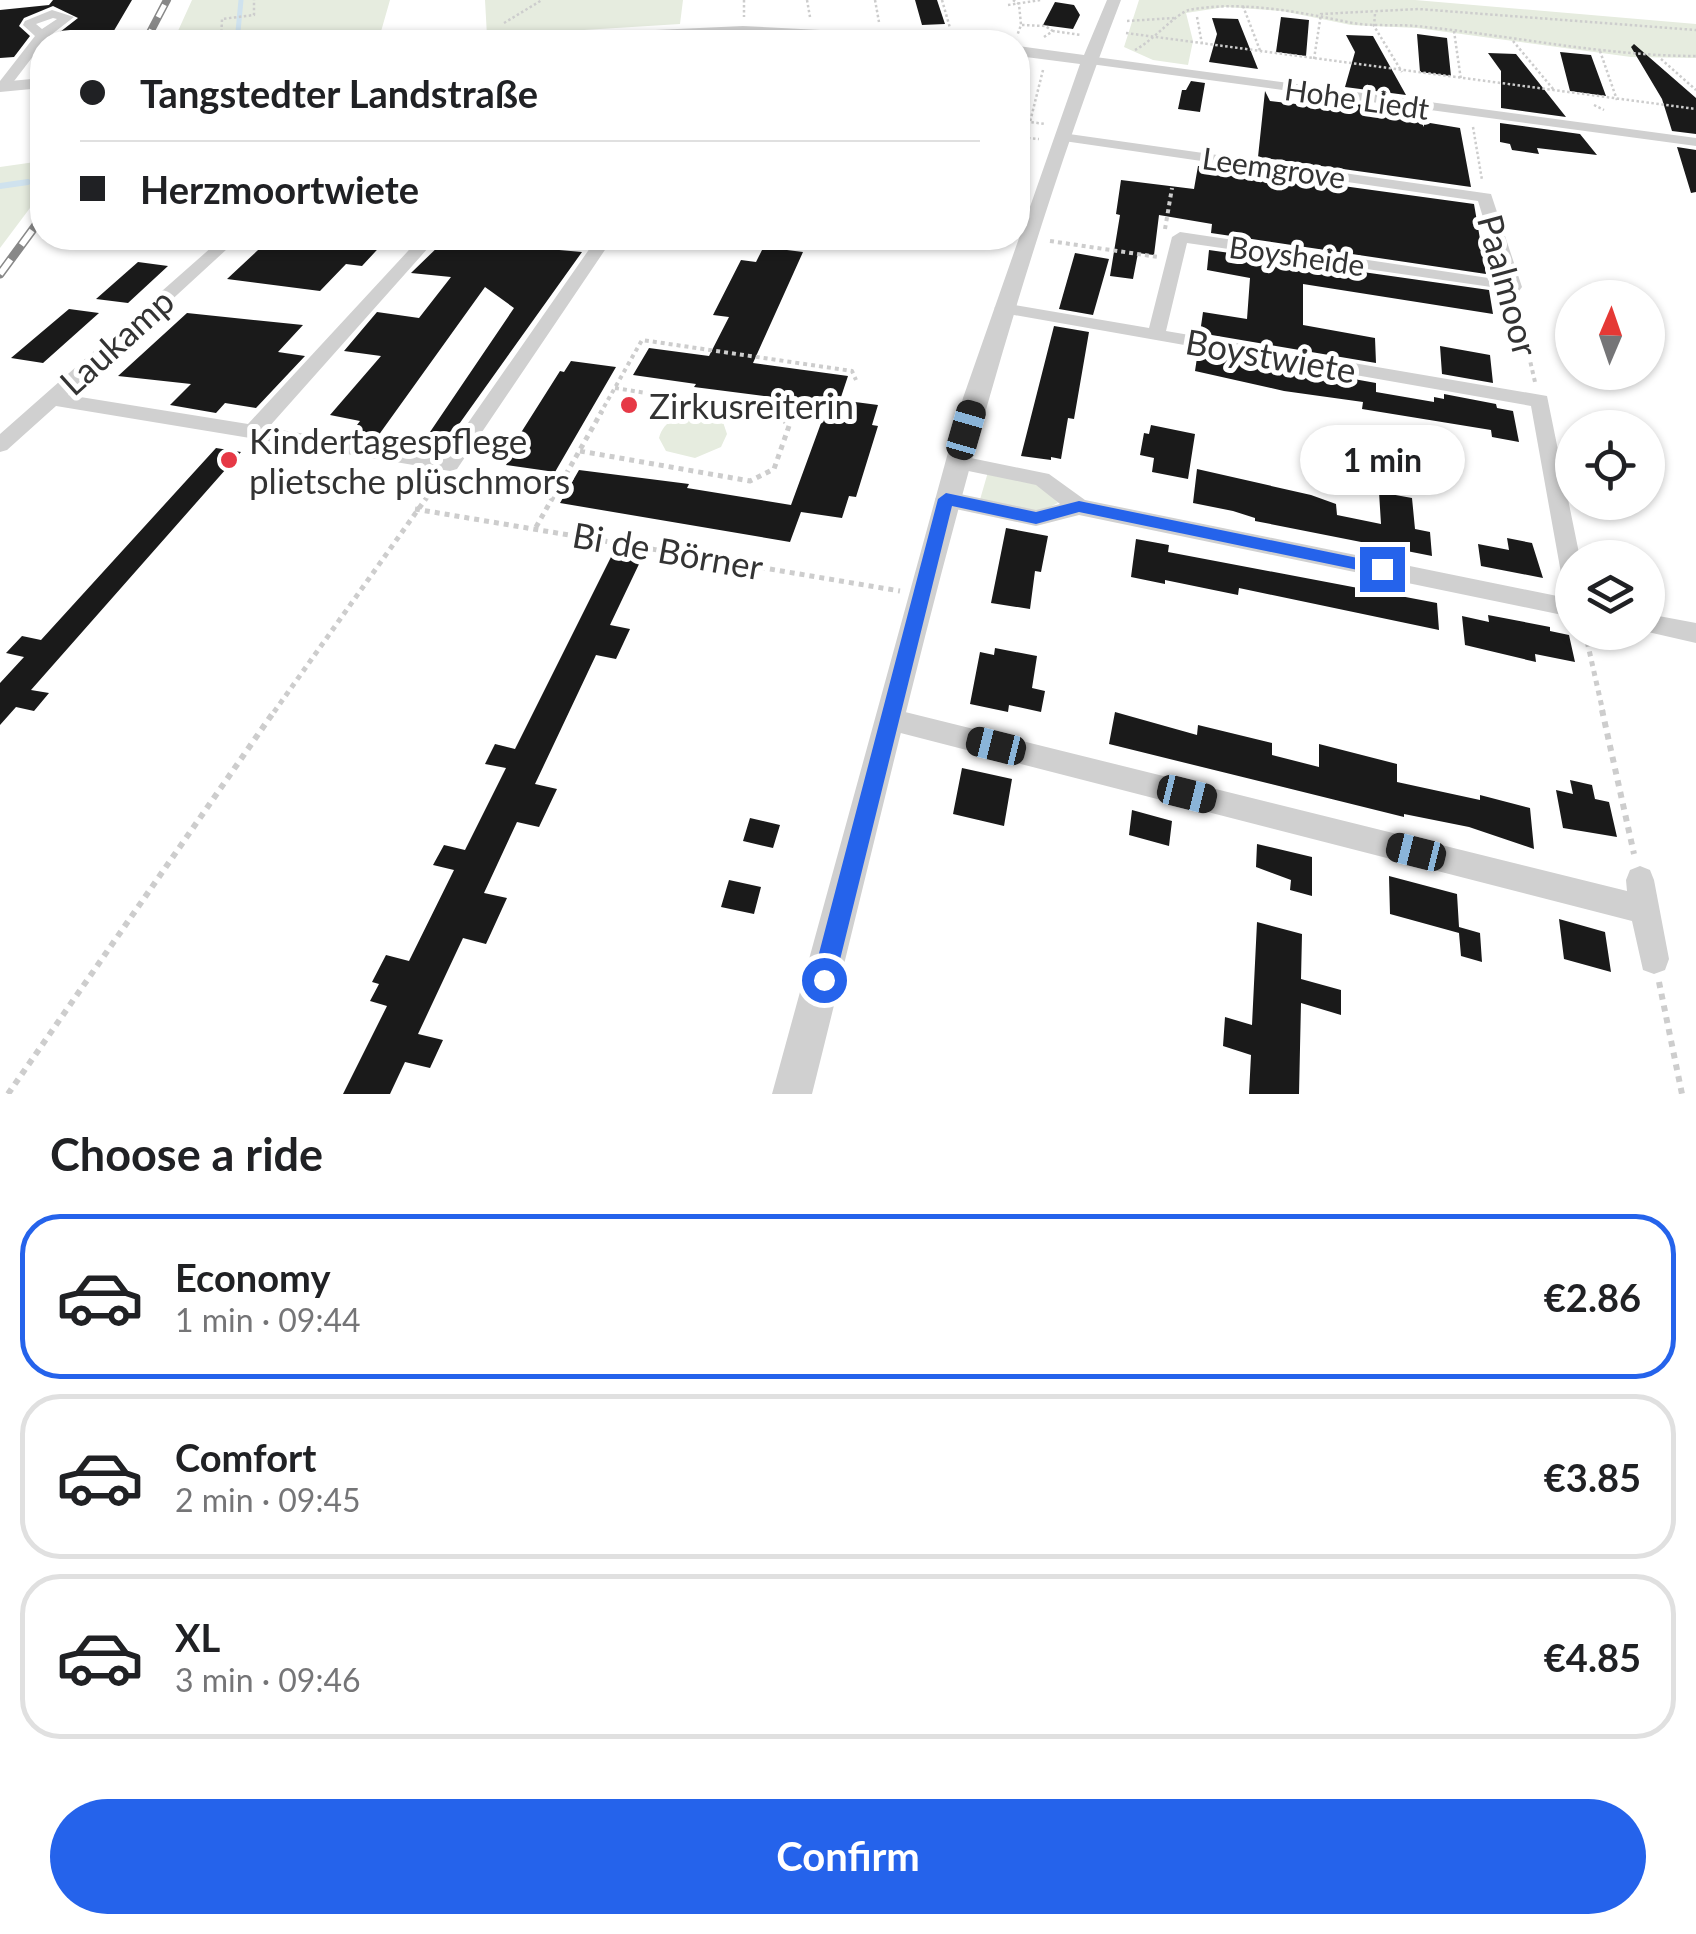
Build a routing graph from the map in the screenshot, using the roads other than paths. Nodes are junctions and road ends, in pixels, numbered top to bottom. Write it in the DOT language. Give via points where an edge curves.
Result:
graph roads {
  1 [pos="1114,0"];
  2 [pos="1030,48"];
  3 [pos="30,50"];
  4 [pos="1100,54"];
  5 [pos="30,84"];
  6 [pos="2,87"];
  7 [pos="1064,132"];
  8 [pos="1696,142"];
  9 [pos="1486,197"];
  10 [pos="1030,228"];
  11 [pos="218,250"];
  12 [pos="418,250"];
  13 [pos="597,250"];
  14 [pos="1023,250"];
  15 [pos="1514,287"];
  16 [pos="1003,308"];
  17 [pos="1156,335"];
  18 [pos="50,400"];
  19 [pos="1540,401"];
  20 [pos="253,432"];
  21 [pos="0,445"];
  22 [pos="956,462"];
  23 [pos="946,499"];
  24 [pos="1079,506"];
  25 [pos="1566,540"];
  26 [pos="1555,604"];
  27 [pos="1665,628"];
  28 [pos="1696,634"];
  29 [pos="889,719"];
  30 [pos="1640,880"];
  31 [pos="1645,910"];
  32 [pos="1654,959"];
  33 [pos="792,1094"];
  1 -- 4 [label="street"];
  2 -- 4 [label="street, Hohe Liedt"];
  3 -- 6 [label="street"];
  4 -- 7 [label="street"];
  4 -- 8 [label="street, Hohe Liedt" via="1471,114"];
  5 -- 6 [label="street"];
  7 -- 9 [label="street, Leemgrove"];
  7 -- 10 [label="street"];
  9 -- 15 [label="street, Paalmoor"];
  11 -- 18 [label="street, Laukamp"];
  12 -- 20 [label="street"];
  13 -- 20 [label="street" via="445,471"];
  14 -- 16 [label="street"];
  15 -- 17 [label="street, Boysheide" via="1180,238"];
  16 -- 17 [label="street, Boystwiete"];
  16 -- 22 [label="street"];
  17 -- 19 [label="street, Boystwiete"];
  18 -- 20 [label="street"];
  18 -- 21 [label="street, Laukamp"];
  19 -- 25 [label="street, Paalmoor"];
  22 -- 23 [label="street"];
  22 -- 24 [label="street" via="1042,478"];
  23 -- 24 [label="street" via="1036,518"];
  23 -- 29 [label="street"];
  24 -- 26 [label="street"];
  27 -- 28 [label="street"];
  29 -- 31 [label="street"];
  29 -- 33 [label="street"];
  30 -- 31 [label="street"];
  31 -- 32 [label="street"];
}
